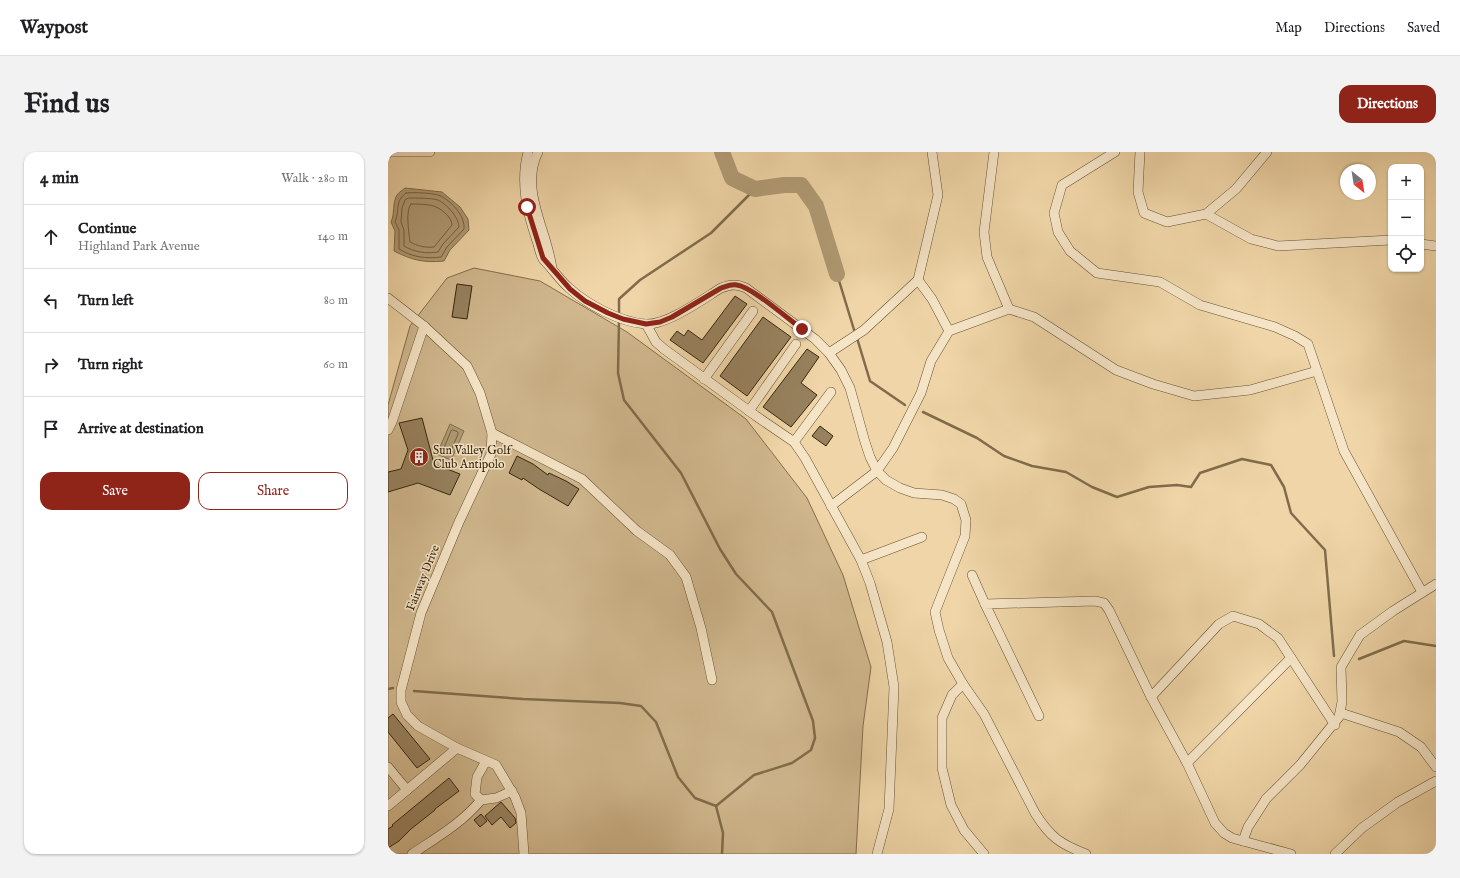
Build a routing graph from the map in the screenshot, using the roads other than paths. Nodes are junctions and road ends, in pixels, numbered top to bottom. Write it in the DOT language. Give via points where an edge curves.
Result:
graph roads {
  1 [pos="430,152"];
  2 [pos="522,152"];
  3 [pos="932,152"];
  4 [pos="994,152"];
  5 [pos="1115,152"];
  6 [pos="1140,152"];
  7 [pos="1267,152"];
  8 [pos="533,153"];
  9 [pos="388,154"];
  10 [pos="1206,214"];
  11 [pos="1388,240"];
  12 [pos="1424,244"];
  13 [pos="1436,246"];
  14 [pos="918,280"];
  15 [pos="388,298"];
  16 [pos="1009,309"];
  17 [pos="753,311"];
  18 [pos="646,324"];
  19 [pos="424,326"];
  20 [pos="949,331"];
  21 [pos="796,344"];
  22 [pos="829,353"];
  23 [pos="1317,371"];
  24 [pos="704,379"];
  25 [pos="831,392"];
  26 [pos="749,411"];
  27 [pos="388,430"];
  28 [pos="492,433"];
  29 [pos="794,442"];
  30 [pos="877,471"];
  31 [pos="831,506"];
  32 [pos="922,537"];
  33 [pos="861,560"];
  34 [pos="972,575"];
  35 [pos="1436,584"];
  36 [pos="1422,592"];
  37 [pos="985,604"];
  38 [pos="1291,658"];
  39 [pos="712,680"];
  40 [pos="963,684"];
  41 [pos="1151,697"];
  42 [pos="1341,713"];
  43 [pos="1039,716"];
  44 [pos="1335,724"];
  45 [pos="457,748"];
  46 [pos="486,761"];
  47 [pos="1187,763"];
  48 [pos="388,767"];
  49 [pos="1436,767"];
  50 [pos="1436,781"];
  51 [pos="407,790"];
  52 [pos="512,791"];
  53 [pos="481,800"];
  54 [pos="388,806"];
  55 [pos="1243,841"];
  56 [pos="412,854"];
  57 [pos="524,854"];
  58 [pos="878,854"];
  59 [pos="984,854"];
  60 [pos="1086,854"];
  61 [pos="1291,854"];
  62 [pos="1335,854"];
  1 -- 9 [label="street"];
  2 -- 8 [label="street"];
  3 -- 14 [label="street" via="938,195"];
  4 -- 16 [label="street" via="984,232 987,257"];
  5 -- 23 [label="street" via="1062,185 1054,213 1058,232 1070,251 1097,273 1160,282 1200,305 1275,327 1295,336 1308,344"];
  6 -- 10 [label="street" via="1138,192 1144,213 1167,222"];
  7 -- 10 [label="street" via="1236,190"];
  8 -- 18 [label="street" via="524,167 524,186 527,207 543,258 570,289 585,301 623,319"];
  10 -- 11 [label="street" via="1250,239 1278,246"];
  12 -- 13 [label="street"];
  14 -- 20 [label="street" via="932,299"];
  14 -- 22 [label="street" via="864,330"];
  15 -- 19 [label="street, Fairway Drive"];
  16 -- 20 [label="street"];
  16 -- 23 [label="street" via="1034,317 1116,370 1194,396 1250,390"];
  17 -- 24 [label="street"];
  18 -- 22 [label="street" via="672,317 721,288 738,285 759,297 815,339"];
  18 -- 24 [label="street" via="656,342"];
  19 -- 27 [label="street"];
  19 -- 28 [label="street, Fairway Drive" via="467,366 480,394"];
  20 -- 30 [label="street" via="931,361 918,400 893,448"];
  21 -- 26 [label="street"];
  22 -- 30 [label="street" via="850,388 865,442"];
  23 -- 36 [label="street" via="1344,451"];
  24 -- 26 [label="street"];
  25 -- 29 [label="street"];
  26 -- 29 [label="street"];
  28 -- 39 [label="street" via="582,479 637,532 670,555 686,577 701,628"];
  28 -- 45 [label="street, Fairway Drive" via="491,454 421,613 402,690 401,702 407,715 418,726"];
  29 -- 31 [label="street"];
  30 -- 31 [label="street"];
  30 -- 40 [label="street" via="900,488 914,493 942,495 954,499 963,508 966,520 965,536 935,612 938,630 948,658"];
  31 -- 33 [label="street"];
  32 -- 33 [label="street"];
  33 -- 58 [label="street" via="887,642 894,687 889,809"];
  34 -- 37 [label="street"];
  35 -- 36 [label="street"];
  36 -- 42 [label="street" via="1360,635 1341,667"];
  37 -- 41 [label="street" via="1095,601 1104,603"];
  37 -- 43 [label="street"];
  38 -- 41 [label="street" via="1278,638 1259,624 1233,616 1219,624"];
  38 -- 44 [label="street"];
  38 -- 47 [label="street"];
  40 -- 59 [label="street" via="952,695 942,718 942,768 951,805 964,830"];
  40 -- 60 [label="street" via="984,714 1043,826 1063,844"];
  41 -- 47 [label="street"];
  42 -- 44 [label="street"];
  42 -- 49 [label="street" via="1400,732 1421,747"];
  44 -- 55 [label="street" via="1300,765 1266,799 1248,827"];
  45 -- 46 [label="street, Fairway Drive"];
  45 -- 51 [label="street"];
  46 -- 52 [label="street, Fairway Drive" via="496,765"];
  46 -- 53 [label="street" via="477,777 475,794"];
  47 -- 55 [label="street" via="1215,823 1224,833"];
  48 -- 51 [label="street"];
  50 -- 62 [label="street" via="1392,806 1362,828"];
  51 -- 54 [label="street"];
  52 -- 53 [label="street" via="496,798"];
  52 -- 57 [label="street, Fairway Drive" via="521,813"];
  53 -- 56 [label="street" via="458,823"];
  55 -- 61 [label="street"];
}
